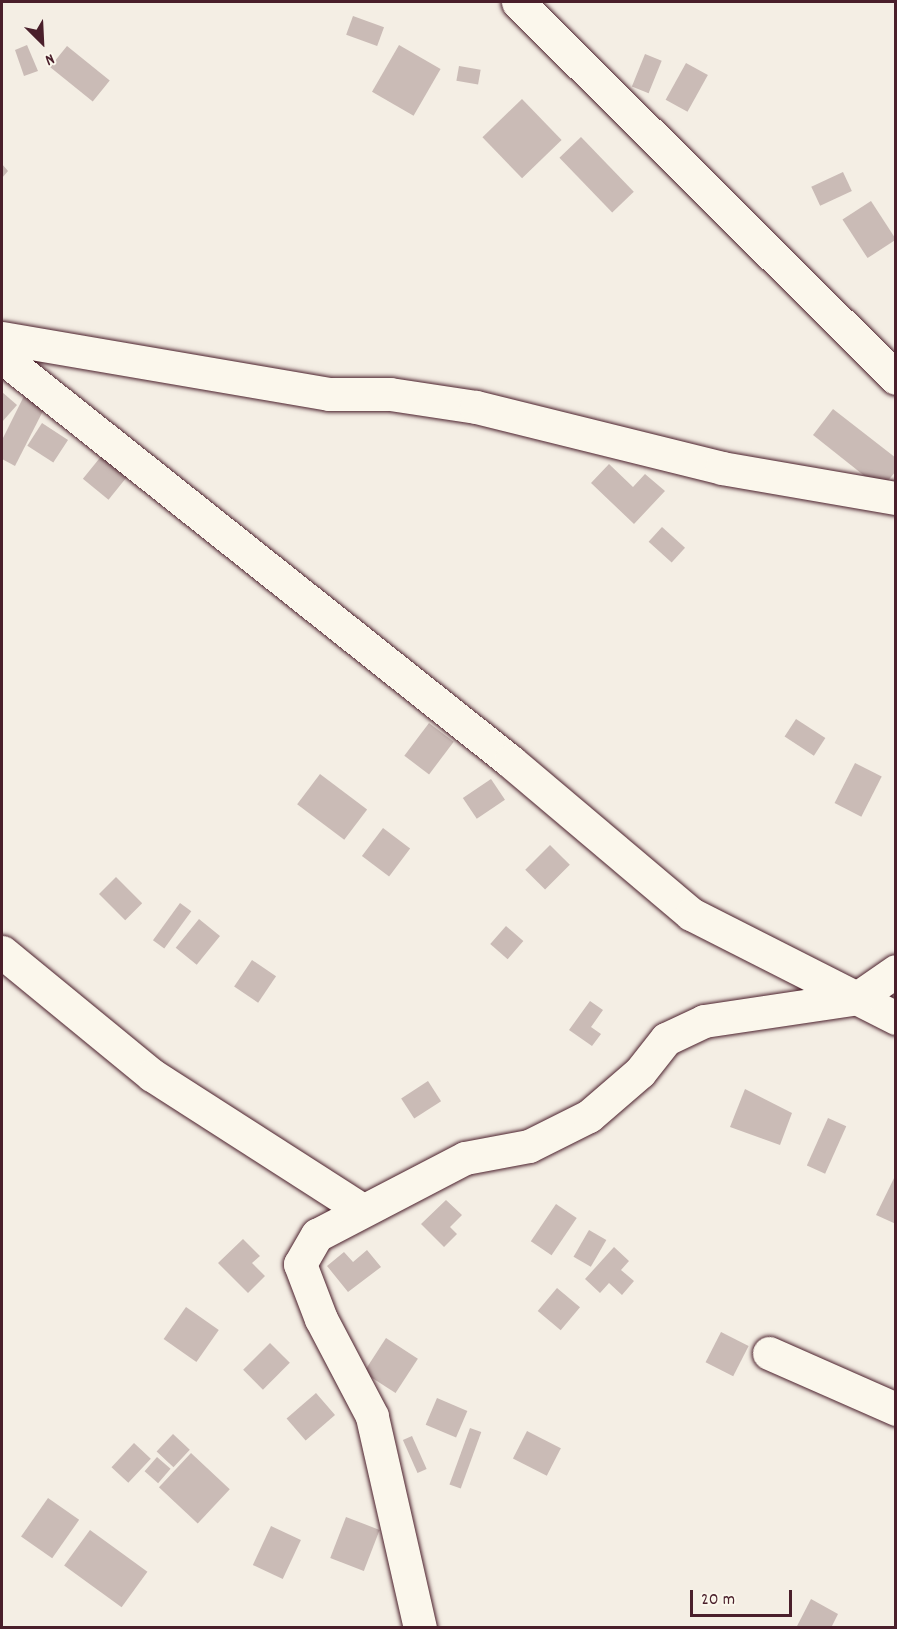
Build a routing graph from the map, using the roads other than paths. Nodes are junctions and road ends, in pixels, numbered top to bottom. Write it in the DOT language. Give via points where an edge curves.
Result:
graph roads {
  1 [pos="518,2"];
  2 [pos="2,338"];
  3 [pos="2,357"];
  4 [pos="896,378"];
  5 [pos="896,498"];
  6 [pos="2,952"];
  7 [pos="896,971"];
  8 [pos="857,998"];
  9 [pos="896,1018"];
  10 [pos="361,1209"];
  11 [pos="769,1353"];
  12 [pos="896,1409"];
  13 [pos="420,1628"];
  1 -- 4 [label="street"];
  2 -- 5 [label="street" via="329,394 390,394 476,407 722,468"];
  3 -- 8 [label="street" via="510,761 691,914"];
  6 -- 10 [label="street" via="153,1075"];
  7 -- 8 [label="street"];
  8 -- 9 [label="street"];
  8 -- 10 [label="street" via="704,1021 666,1039 640,1071 589,1116 529,1146 465,1158"];
  10 -- 13 [label="street" via="317,1235 300,1264 372,1416"];
  11 -- 12 [label="street"];
}
